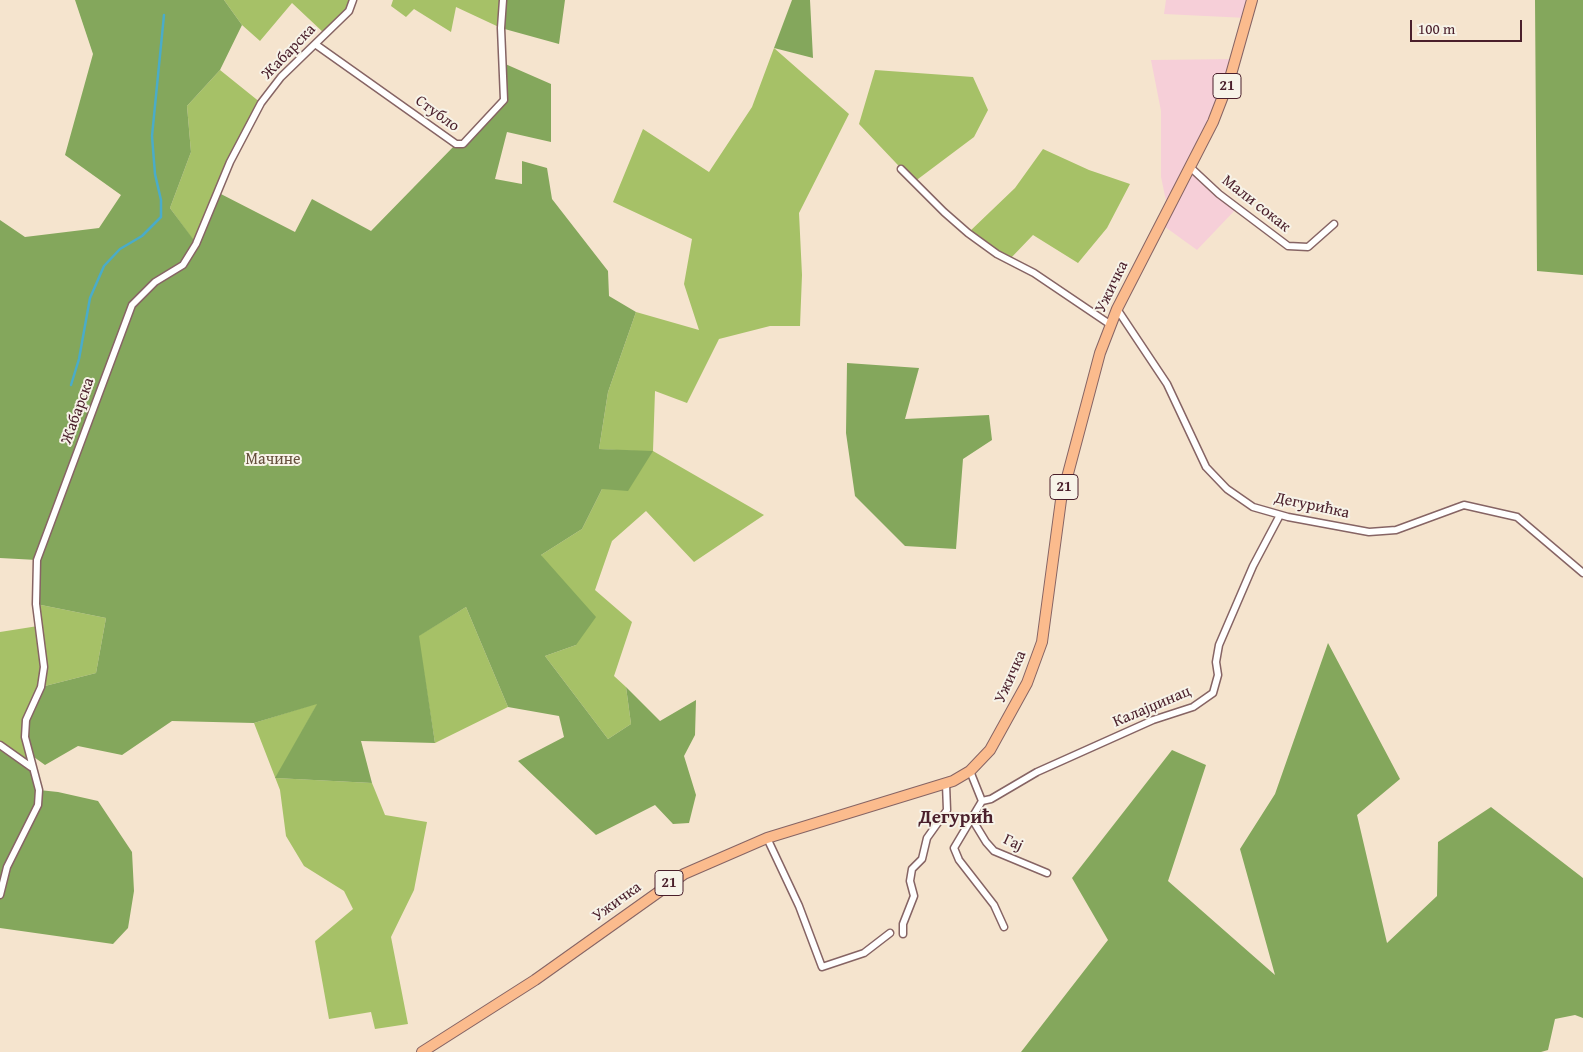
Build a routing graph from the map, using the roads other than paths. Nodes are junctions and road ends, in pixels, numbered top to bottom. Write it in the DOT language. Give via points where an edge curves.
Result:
graph roads {
  1 [pos="353,0"];
  2 [pos="503,0"];
  3 [pos="1252,0"];
  4 [pos="315,44"];
  5 [pos="1190,167"];
  6 [pos="901,169"];
  7 [pos="1334,224"];
  8 [pos="1117,309"];
  9 [pos="1111,325"];
  10 [pos="1280,515"];
  11 [pos="1583,572"];
  12 [pos="0,745"];
  13 [pos="31,767"];
  14 [pos="970,771"];
  15 [pos="946,784"];
  16 [pos="982,801"];
  17 [pos="972,818"];
  18 [pos="766,838"];
  19 [pos="1047,873"];
  20 [pos="0,895"];
  21 [pos="1004,927"];
  22 [pos="890,933"];
  23 [pos="903,934"];
  24 [pos="422,1052"];
  1 -- 4 [label="street, Жабарска" via="349,11"];
  2 -- 4 [label="street, Стубло" via="504,100 463,144 456,144"];
  3 -- 5 [label="main road, Ужичка / 21" via="1219,107"];
  4 -- 13 [label="street, Жабарска" via="281,77 261,103 230,162 196,244 183,265 155,282 132,305 37,560 36,604 44,667 41,686 26,720 24,737"];
  5 -- 7 [label="street, Мали сокак" via="1219,194 1288,246 1308,247"];
  5 -- 8 [label="main road, Ужичка / 21"];
  6 -- 9 [label="street" via="968,233"];
  8 -- 9 [label="main road, Ужичка / 21"];
  8 -- 10 [label="street, Дегурићка" via="1167,384 1206,467 1227,489 1253,507"];
  9 -- 14 [label="main road, Ужичка / 21" via="1094,372 1063,490 1046,620 1038,653 1027,683 997,740"];
  10 -- 11 [label="street, Дегурићка" via="1369,532 1396,530 1464,505 1517,517"];
  10 -- 16 [label="street, Калајџинац" via="1253,566 1219,645 1218,676 1213,692 1194,707 1152,720 1037,772 997,796"];
  12 -- 13 [label="street"];
  13 -- 20 [label="street, Жабарска" via="39,790 38,805 7,867"];
  14 -- 15 [label="main road, Ужичка / 21"];
  14 -- 16 [label="street"];
  15 -- 18 [label="main road, Ужичка / 21"];
  15 -- 23 [label="street" via="947,810 927,838 922,859 912,869 910,881 914,896 902,924"];
  16 -- 17 [label="street"];
  17 -- 19 [label="street, Гај" via="994,851"];
  17 -- 21 [label="street" via="954,848 959,860 994,905"];
  18 -- 22 [label="street" via="799,906 822,967 864,953"];
  18 -- 24 [label="main road, Ужичка / 21" via="719,857 669,883 535,980"];
}
